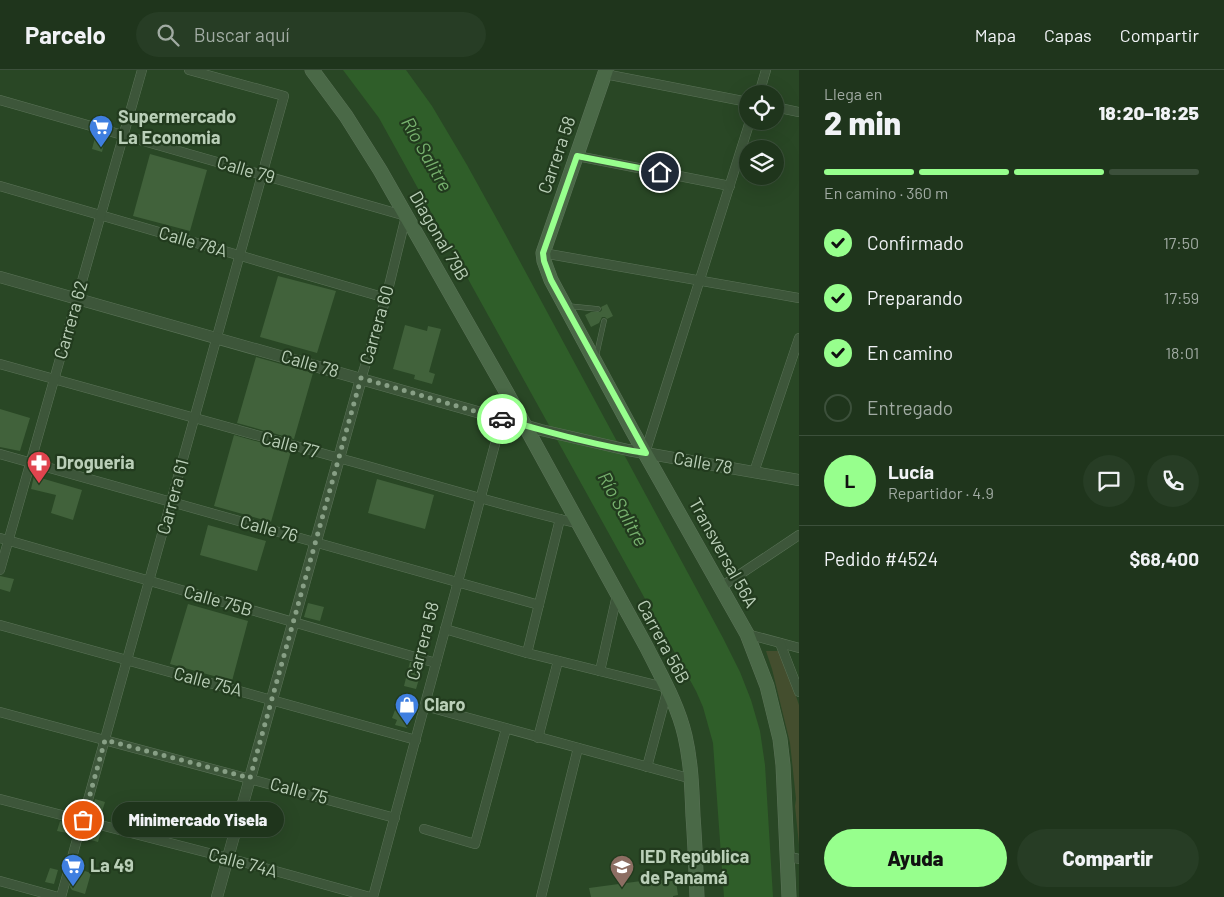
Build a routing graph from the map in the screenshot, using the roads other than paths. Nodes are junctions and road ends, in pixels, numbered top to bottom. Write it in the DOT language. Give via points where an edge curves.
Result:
graph roads {
  1 [pos="142,70"];
  2 [pos="190,70"];
  3 [pos="312,70"];
  4 [pos="766,70"];
  5 [pos="606,72"];
  6 [pos="762,85"];
  7 [pos="0,100"];
  8 [pos="739,100"];
  9 [pos="784,109"];
  10 [pos="799,112"];
  11 [pos="747,130"];
  12 [pos="123,135"];
  13 [pos="577,156"];
  14 [pos="262,175"];
  15 [pos="0,186"];
  16 [pos="730,186"];
  17 [pos="100,216"];
  18 [pos="406,216"];
  19 [pos="543,253"];
  20 [pos="240,256"];
  21 [pos="0,277"];
  22 [pos="700,281"];
  23 [pos="77,298"];
  24 [pos="386,298"];
  25 [pos="799,298"];
  26 [pos="565,305"];
  27 [pos="598,308"];
  28 [pos="604,320"];
  29 [pos="217,338"];
  30 [pos="799,338"];
  31 [pos="596,361"];
  32 [pos="0,364"];
  33 [pos="361,378"];
  34 [pos="54,379"];
  35 [pos="508,396"];
  36 [pos="194,419"];
  37 [pos="502,419"];
  38 [pos="525,426"];
  39 [pos="646,453"];
  40 [pos="0,454"];
  41 [pos="339,458"];
  42 [pos="30,462"];
  43 [pos="754,472"];
  44 [pos="799,480"];
  45 [pos="480,499"];
  46 [pos="171,502"];
  47 [pos="560,520"];
  48 [pos="580,524"];
  49 [pos="799,535"];
  50 [pos="4,539"];
  51 [pos="316,542"];
  52 [pos="0,570"];
  53 [pos="149,581"];
  54 [pos="458,583"];
  55 [pos="721,587"];
  56 [pos="617,595"];
  57 [pos="538,606"];
  58 [pos="294,623"];
  59 [pos="0,625"];
  60 [pos="445,629"];
  61 [pos="747,634"];
  62 [pos="780,643"];
  63 [pos="799,648"];
  64 [pos="527,652"];
  65 [pos="127,660"];
  66 [pos="558,660"];
  67 [pos="436,663"];
  68 [pos="600,671"];
  69 [pos="668,688"];
  70 [pos="799,692"];
  71 [pos="272,700"];
  72 [pos="425,706"];
  73 [pos="0,712"];
  74 [pos="506,729"];
  75 [pos="538,738"];
  76 [pos="105,740"];
  77 [pos="416,740"];
  78 [pos="578,748"];
  79 [pos="647,767"];
  80 [pos="250,778"];
  81 [pos="692,779"];
  82 [pos="0,799"];
  83 [pos="395,818"];
  84 [pos="83,820"];
  85 [pos="424,829"];
  86 [pos="228,858"];
  87 [pos="793,858"];
  88 [pos="0,881"];
  89 [pos="60,897"];
  90 [pos="217,897"];
  91 [pos="371,897"];
  92 [pos="541,897"];
  93 [pos="697,897"];
  94 [pos="789,897"];
  1 -- 12 [label="street, Carrera 62"];
  2 -- 14 [label="street, Carrera 61" via="284,96"];
  3 -- 18 [label="main road, Diagonal 79B" via="346,116"];
  4 -- 6 [label="street"];
  5 -- 8 [label="street"];
  5 -- 13 [label="main road, Carrera 58"];
  7 -- 12 [label="street, Calle 79"];
  9 -- 10 [label="street"];
  11 -- 16 [label="street"];
  12 -- 14 [label="street, Calle 79"];
  12 -- 17 [label="street, Carrera 62"];
  13 -- 16 [label="street"];
  13 -- 19 [label="main road, Carrera 58"];
  14 -- 18 [label="street, Calle 79"];
  14 -- 20 [label="street, Carrera 61"];
  15 -- 17 [label="street, Calle 78A"];
  16 -- 22 [label="street"];
  17 -- 20 [label="street, Calle 78A"];
  17 -- 23 [label="street, Carrera 62"];
  18 -- 24 [label="street, Carrera 60"];
  18 -- 35 [label="main road, Diagonal 79B"];
  19 -- 22 [label="street"];
  19 -- 26 [label="main road, Transversal 56A" via="546,269"];
  20 -- 24 [label="street, Calle 78A"];
  20 -- 29 [label="street, Carrera 61"];
  21 -- 23 [label="street, Calle 78"];
  22 -- 25 [label="street"];
  22 -- 39 [label="street"];
  23 -- 29 [label="street, Calle 78"];
  23 -- 34 [label="street, Carrera 62"];
  24 -- 33 [label="street, Carrera 60"];
  26 -- 27 [label="lane"];
  26 -- 31 [label="main road, Transversal 56A"];
  28 -- 31 [label="lane"];
  29 -- 33 [label="street, Calle 78"];
  29 -- 36 [label="street, Carrera 61"];
  30 -- 43 [label="street"];
  31 -- 39 [label="main road, Transversal 56A"];
  32 -- 34 [label="street, Calle 77"];
  33 -- 37 [label="street, Calle 78"];
  33 -- 41 [label="street, Carrera 60"];
  34 -- 36 [label="street, Calle 77"];
  34 -- 42 [label="street, Carrera 62"];
  35 -- 37 [label="street, Carrera 58"];
  35 -- 38 [label="main road, Diagonal 79B"];
  36 -- 41 [label="street, Calle 77"];
  36 -- 46 [label="street, Carrera 61"];
  37 -- 38 [label="street, Calle 78"];
  37 -- 45 [label="street, Carrera 58"];
  38 -- 39 [label="street, Calle 78"];
  38 -- 48 [label="main road, Carrera 56B"];
  39 -- 43 [label="street, Calle 78"];
  39 -- 55 [label="main road, Transversal 56A"];
  40 -- 42 [label="street, Calle 76"];
  41 -- 45 [label="street, Calle 77"];
  41 -- 51 [label="street, Carrera 60"];
  42 -- 46 [label="street, Calle 76"];
  42 -- 50 [label="street, Carrera 62"];
  43 -- 44 [label="street, Calle 78"];
  45 -- 47 [label="street, Calle 77"];
  45 -- 54 [label="street, Carrera 58"];
  46 -- 51 [label="street, Calle 76"];
  46 -- 53 [label="street, Carrera 61"];
  47 -- 48 [label="street, Calle 77"];
  47 -- 57 [label="street"];
  48 -- 56 [label="main road, Carrera 56B"];
  49 -- 55 [label="street"];
  50 -- 52 [label="street, Carrera 62"];
  50 -- 53 [label="street, Calle 75B"];
  51 -- 54 [label="street, Calle 76"];
  51 -- 58 [label="street, Carrera 60"];
  53 -- 58 [label="street, Calle 75B"];
  53 -- 65 [label="street, Carrera 61"];
  54 -- 57 [label="street, Calle 76"];
  54 -- 60 [label="street, Carrera 58"];
  55 -- 61 [label="main road, Transversal 56A"];
  56 -- 68 [label="street"];
  56 -- 69 [label="main road, Carrera 56B"];
  57 -- 64 [label="street"];
  58 -- 67 [label="street, Calle 75B"];
  58 -- 71 [label="street, Carrera 60"];
  59 -- 65 [label="street, Calle 75A"];
  60 -- 64 [label="street"];
  60 -- 67 [label="street, Carrera 58"];
  61 -- 62 [label="street"];
  61 -- 87 [label="main road, Transversal 56A" via="767,686 780,739"];
  62 -- 63 [label="street"];
  62 -- 70 [label="street"];
  64 -- 66 [label="street"];
  65 -- 71 [label="street, Calle 75A"];
  65 -- 76 [label="street, Carrera 61"];
  66 -- 68 [label="street"];
  66 -- 75 [label="street"];
  67 -- 72 [label="street, Carrera 58"];
  68 -- 69 [label="street"];
  69 -- 79 [label="street"];
  69 -- 81 [label="main road, Carrera 56B" via="685,734"];
  71 -- 77 [label="street, Calle 75A"];
  71 -- 80 [label="street, Carrera 60"];
  72 -- 74 [label="street"];
  72 -- 77 [label="street, Carrera 58"];
  73 -- 76 [label="street, Calle 75"];
  74 -- 75 [label="street"];
  74 -- 85 [label="street" via="475,844"];
  75 -- 78 [label="street"];
  76 -- 80 [label="street, Calle 75"];
  76 -- 84 [label="street, Carrera 61"];
  77 -- 83 [label="street, Carrera 58"];
  78 -- 79 [label="street"];
  78 -- 92 [label="street"];
  79 -- 81 [label="street"];
  80 -- 83 [label="street, Calle 75"];
  80 -- 86 [label="street, Carrera 60"];
  81 -- 93 [label="main road, Carrera 56B"];
  82 -- 84 [label="street, Calle 74A"];
  83 -- 91 [label="street, Carrera 58"];
  84 -- 86 [label="street, Calle 74A"];
  84 -- 89 [label="street, Carrera 61"];
  86 -- 90 [label="street, Carrera 60"];
  86 -- 91 [label="street, Calle 74A"];
  87 -- 94 [label="main road, Transversal 56A"];
  88 -- 89 [label="street"];
}
